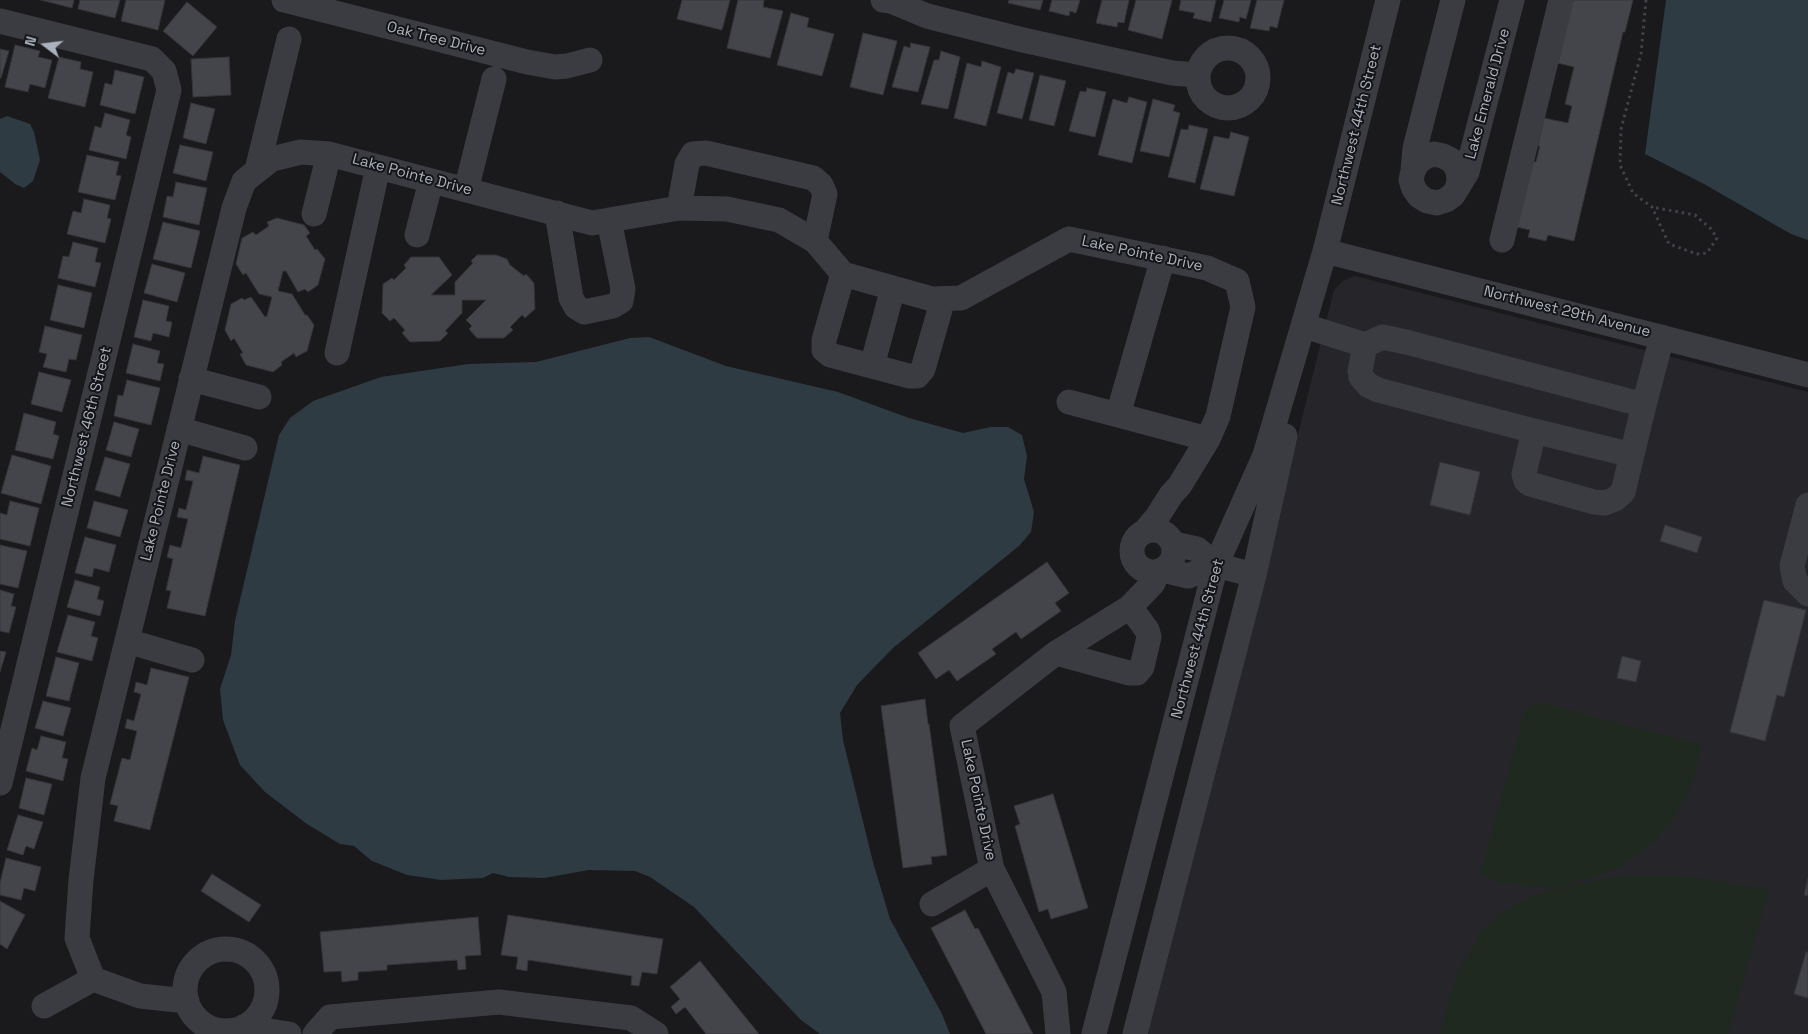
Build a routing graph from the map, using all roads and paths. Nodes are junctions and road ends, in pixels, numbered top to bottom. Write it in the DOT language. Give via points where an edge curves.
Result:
graph roads {
  1 [pos="284,0"];
  2 [pos="888,0"];
  3 [pos="1388,0"];
  4 [pos="1453,0"];
  5 [pos="1512,0"];
  6 [pos="1561,0"];
  7 [pos="1646,0"];
  8 [pos="0,21"];
  9 [pos="289,40"];
  10 [pos="590,60"];
  11 [pos="1197,75"];
  12 [pos="494,79"];
  13 [pos="329,154"];
  14 [pos="378,167"];
  15 [pos="257,170"];
  16 [pos="1413,171"];
  17 [pos="431,181"];
  18 [pos="1458,187"];
  19 [pos="466,190"];
  20 [pos="1652,207"];
  21 [pos="679,208"];
  22 [pos="557,213"];
  23 [pos="314,214"];
  24 [pos="610,220"];
  25 [pos="417,235"];
  26 [pos="1502,240"];
  27 [pos="815,241"];
  28 [pos="1325,251"];
  29 [pos="1163,258"];
  30 [pos="843,274"];
  31 [pos="892,288"];
  32 [pos="943,299"];
  33 [pos="1308,327"];
  34 [pos="1662,337"];
  35 [pos="1365,345"];
  36 [pos="337,353"];
  37 [pos="872,366"];
  38 [pos="1808,375"];
  39 [pos="191,379"];
  40 [pos="259,397"];
  41 [pos="1068,402"];
  42 [pos="1644,405"];
  43 [pos="1118,416"];
  44 [pos="179,429"];
  45 [pos="1534,431"];
  46 [pos="1208,439"];
  47 [pos="245,448"];
  48 [pos="1632,455"];
  49 [pos="1808,505"];
  50 [pos="1170,533"];
  51 [pos="1216,565"];
  52 [pos="1153,569"];
  53 [pos="1254,575"];
  54 [pos="1808,594"];
  55 [pos="1130,607"];
  56 [pos="127,640"];
  57 [pos="1056,653"];
  58 [pos="192,660"];
  59 [pos="0,783"];
  60 [pos="992,869"];
  61 [pos="932,904"];
  62 [pos="93,979"];
  63 [pos="264,1004"];
  64 [pos="44,1006"];
  65 [pos="197,1019"];
  66 [pos="238,1030"];
  67 [pos="288,1034"];
  68 [pos="315,1034"];
  69 [pos="656,1034"];
  70 [pos="1058,1034"];
  71 [pos="1094,1034"];
  72 [pos="1135,1034"];
  1 -- 10 [label="street, Oak Tree Drive" via="527,62 567,66"];
  2 -- 11 [label="street" via="927,16 1023,40 1172,73"];
  3 -- 28 [label="street, Northwest 44th Street"];
  4 -- 16 [label="street, Lake Emerald Drive" via="1415,148"];
  5 -- 18 [label="street, Lake Emerald Drive" via="1467,172"];
  6 -- 26 [label="street"];
  7 -- 20 [label="path" via="1641,54 1621,129 1620,164 1633,193"];
  8 -- 59 [label="street, Northwest 46th Street" via="152,59 164,71 169,90"];
  9 -- 15 [label="street"];
  12 -- 19 [label="street"];
  13 -- 14 [label="street, Lake Pointe Drive"];
  13 -- 15 [label="street, Lake Pointe Drive" via="301,152 272,159"];
  13 -- 23 [label="street"];
  14 -- 17 [label="street, Lake Pointe Drive"];
  14 -- 36 [label="street"];
  15 -- 39 [label="street, Lake Pointe Drive" via="244,181 234,208"];
  16 -- 18 [label="street, Lake Emerald Drive" via="1414,189 1427,201 1437,203 1446,200"];
  16 -- 18 [label="street, Lake Emerald Drive" via="1425,157 1443,156 1457,168"];
  17 -- 19 [label="street, Lake Pointe Drive"];
  17 -- 25 [label="street"];
  19 -- 22 [label="street, Lake Pointe Drive"];
  20 -- 20 [label="path" via="1669,244 1697,254 1708,253 1717,238 1695,215"];
  21 -- 24 [label="street, Lake Pointe Drive"];
  21 -- 27 [label="street, Lake Pointe Drive" via="727,209 779,220"];
  21 -- 27 [label="street" via="686,164 693,154 706,153 813,178 825,194"];
  22 -- 24 [label="street, Lake Pointe Drive" via="592,223"];
  22 -- 24 [label="street" via="571,298 584,312 613,306 621,300 623,289"];
  27 -- 30 [label="street, Lake Pointe Drive"];
  28 -- 33 [label="street, Northwest 44th Street"];
  28 -- 34 [label="street, Northwest 29th Avenue"];
  28 -- 51 [label="street, Northwest 44th Street" via="1265,456"];
  29 -- 32 [label="street, Lake Pointe Drive" via="1069,239 960,298"];
  29 -- 43 [label="street"];
  29 -- 46 [label="street, Lake Pointe Drive" via="1207,268 1236,281 1244,307 1218,416"];
  30 -- 31 [label="street, Lake Pointe Drive"];
  30 -- 37 [label="street" via="824,350 830,355"];
  31 -- 32 [label="street, Lake Pointe Drive"];
  31 -- 37 [label="street"];
  32 -- 37 [label="street" via="923,369 917,376"];
  33 -- 35 [label="street"];
  33 -- 53 [label="street, Northwest 44th Street"];
  34 -- 38 [label="street, Northwest 29th Avenue"];
  34 -- 42 [label="street"];
  35 -- 42 [label="street" via="1383,337"];
  35 -- 45 [label="street" via="1360,371 1368,385"];
  39 -- 40 [label="street"];
  39 -- 44 [label="street, Lake Pointe Drive"];
  41 -- 43 [label="street"];
  42 -- 48 [label="street"];
  43 -- 46 [label="street"];
  44 -- 47 [label="street"];
  44 -- 56 [label="street, Lake Pointe Drive"];
  45 -- 48 [label="street"];
  45 -- 48 [label="street" via="1524,474 1526,481 1594,502 1605,503 1623,492"];
  46 -- 50 [label="street, Lake Pointe Drive" via="1180,486"];
  49 -- 54 [label="street" via="1792,566 1795,581"];
  50 -- 51 [label="street"];
  50 -- 52 [label="street, Lake Pointe Drive" via="1175,550 1172,561"];
  50 -- 52 [label="street, Lake Pointe Drive" via="1136,538 1132,556"];
  51 -- 52 [label="street" via="1188,576"];
  51 -- 53 [label="street"];
  51 -- 71 [label="street, Northwest 44th Street"];
  52 -- 55 [label="street, Lake Pointe Drive"];
  53 -- 72 [label="street, Northwest 44th Street"];
  55 -- 57 [label="street, Lake Pointe Drive"];
  55 -- 57 [label="street" via="1149,637 1142,667 1137,672 1129,673"];
  56 -- 58 [label="street"];
  56 -- 62 [label="street, Lake Pointe Drive" via="93,778 81,880 77,938"];
  57 -- 60 [label="street, Lake Pointe Drive" via="962,726"];
  60 -- 61 [label="street"];
  60 -- 70 [label="street, Lake Pointe Drive" via="1054,992"];
  62 -- 64 [label="street"];
  62 -- 65 [label="street"];
  63 -- 65 [label="street" via="266,985 256,962 237,950 213,951 202,956 186,981 185,996"];
  63 -- 66 [label="street" via="256,1017"];
  63 -- 67 [label="street"];
  65 -- 66 [label="street" via="214,1030"];
  66 -- 67 [label="street"];
  68 -- 69 [label="street" via="330,1018 499,1002 631,1018"];
}
